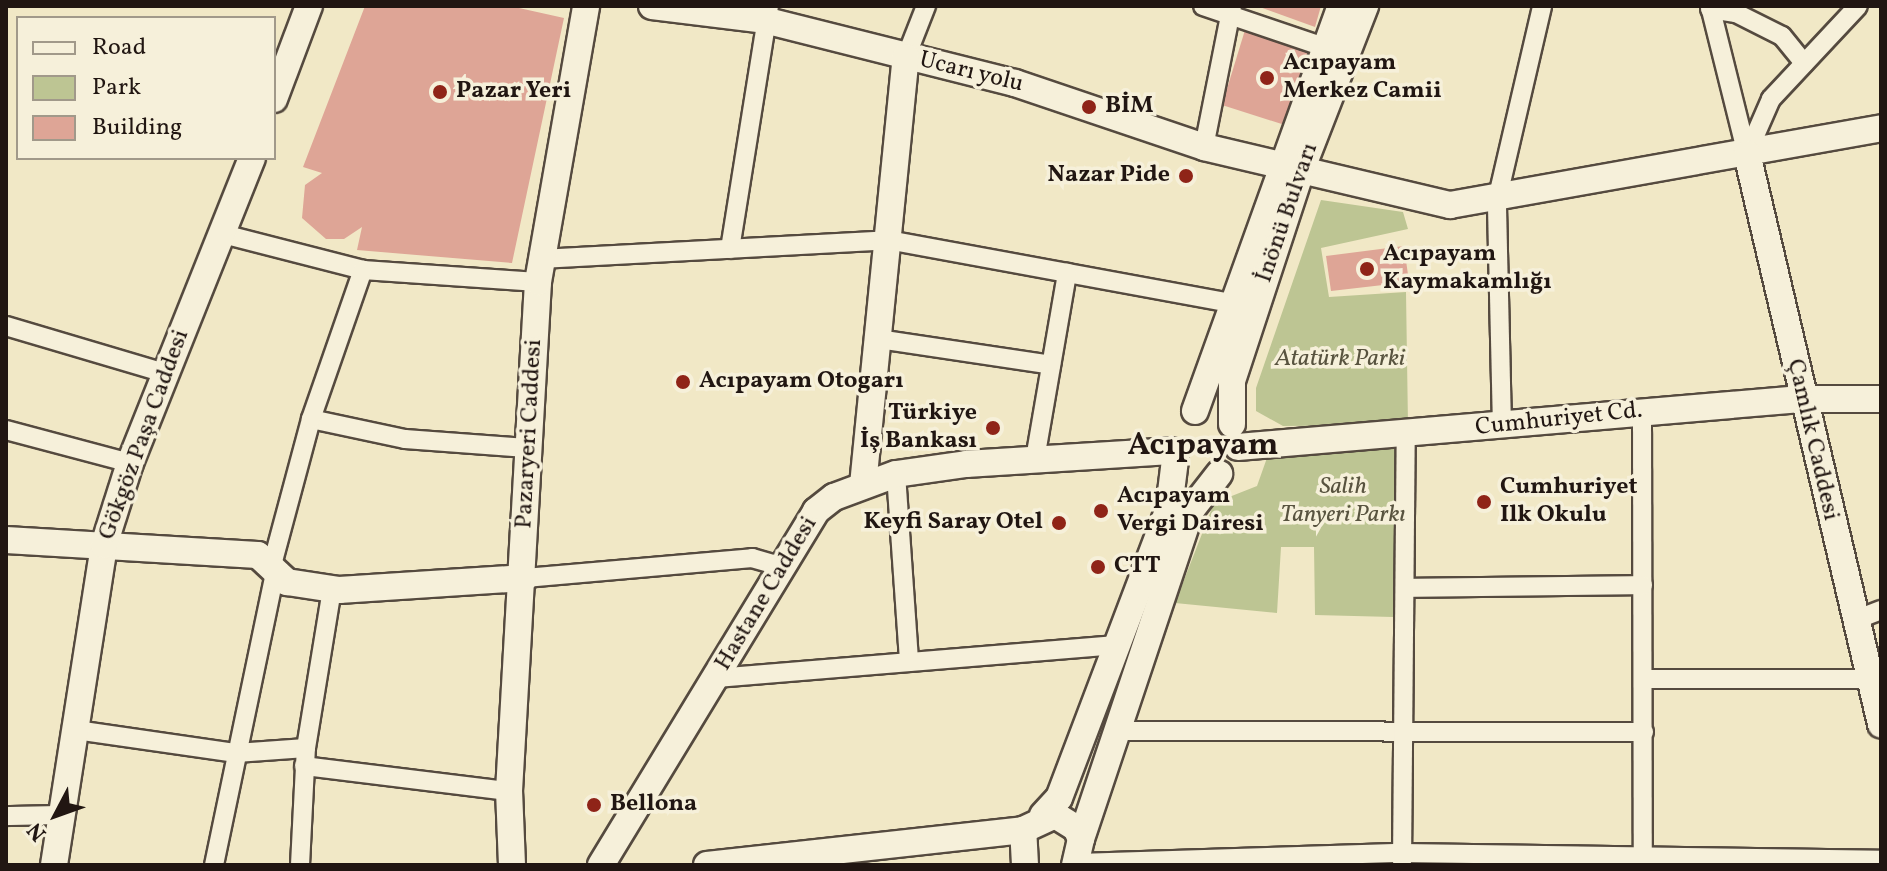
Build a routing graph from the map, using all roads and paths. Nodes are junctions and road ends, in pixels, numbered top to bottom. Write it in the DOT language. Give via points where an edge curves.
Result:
graph roads {
  1 [pos="309,6"];
  2 [pos="586,6"];
  3 [pos="652,6"];
  4 [pos="926,6"];
  5 [pos="1203,6"];
  6 [pos="1341,6"];
  7 [pos="1365,6"];
  8 [pos="1542,6"];
  9 [pos="1858,6"];
  10 [pos="1710,7"];
  11 [pos="1230,12"];
  12 [pos="766,13"];
  13 [pos="1327,48"];
  14 [pos="906,57"];
  15 [pos="1804,63"];
  16 [pos="276,94"];
  17 [pos="1881,128"];
  18 [pos="1204,147"];
  19 [pos="1747,154"];
  20 [pos="251,160"];
  21 [pos="1294,167"];
  22 [pos="1497,200"];
  23 [pos="223,234"];
  24 [pos="888,240"];
  25 [pos="730,249"];
  26 [pos="363,270"];
  27 [pos="539,271"];
  28 [pos="1067,273"];
  29 [pos="1236,304"];
  30 [pos="6,326"];
  31 [pos="878,339"];
  32 [pos="1051,365"];
  33 [pos="165,373"];
  34 [pos="1801,399"];
  35 [pos="1881,399"];
  36 [pos="1195,411"];
  37 [pos="1642,411"];
  38 [pos="311,419"];
  39 [pos="1502,427"];
  40 [pos="6,430"];
  41 [pos="1406,433"];
  42 [pos="1235,435"];
  43 [pos="527,448"];
  44 [pos="1173,456"];
  45 [pos="1035,459"];
  46 [pos="130,463"];
  47 [pos="896,474"];
  48 [pos="1219,474"];
  49 [pos="863,485"];
  50 [pos="6,540"];
  51 [pos="104,545"];
  52 [pos="274,567"];
  53 [pos="784,567"];
  54 [pos="525,578"];
  55 [pos="1643,585"];
  56 [pos="1405,588"];
  57 [pos="332,589"];
  58 [pos="1881,610"];
  59 [pos="1855,620"];
  60 [pos="1117,645"];
  61 [pos="909,662"];
  62 [pos="716,678"];
  63 [pos="1644,679"];
  64 [pos="1870,679"];
  65 [pos="1881,724"];
  66 [pos="76,730"];
  67 [pos="1117,731"];
  68 [pos="1644,732"];
  69 [pos="1403,736"];
  70 [pos="236,753"];
  71 [pos="305,757"];
  72 [pos="509,791"];
  73 [pos="62,815"];
  74 [pos="6,816"];
  75 [pos="1033,822"];
  76 [pos="1078,856"];
  77 [pos="1402,859"];
  78 [pos="1881,860"];
  79 [pos="1643,861"];
  80 [pos="54,865"];
  81 [pos="214,865"];
  82 [pos="300,865"];
  83 [pos="512,865"];
  84 [pos="601,865"];
  85 [pos="707,865"];
  86 [pos="1025,865"];
  1 -- 16 [label="street"];
  2 -- 27 [label="street, Pazaryeri Caddesi"];
  3 -- 12 [label="street, Ucarı yolu"];
  4 -- 14 [label="street"];
  5 -- 11 [label="street"];
  6 -- 13 [label="street, İnönü Bulvarı"];
  7 -- 21 [label="street, İnönü Bulvarı"];
  8 -- 22 [label="street"];
  9 -- 15 [label="street"];
  10 -- 15 [label="street" via="1736,13 1782,36"];
  10 -- 19 [label="street"];
  11 -- 13 [label="street"];
  11 -- 18 [label="street"];
  12 -- 14 [label="street, Ucarı yolu"];
  12 -- 25 [label="street"];
  13 -- 21 [label="street, İnönü Bulvarı"];
  14 -- 18 [label="street, Ucarı yolu" via="1015,83"];
  14 -- 24 [label="street"];
  15 -- 19 [label="street" via="1771,99"];
  17 -- 19 [label="street, Ucarı yolu"];
  18 -- 21 [label="street, Ucarı yolu"];
  19 -- 22 [label="street, Ucarı yolu"];
  19 -- 34 [label="street, Çamlık Caddesi"];
  20 -- 23 [label="street, Gökgöz Paşa Caddesi"];
  21 -- 22 [label="street, Ucarı yolu" via="1450,205"];
  21 -- 29 [label="street, İnönü Bulvarı"];
  21 -- 42 [label="street, İnönü Bulvarı" via="1232,381"];
  22 -- 39 [label="street"];
  23 -- 26 [label="street"];
  23 -- 33 [label="street, Gökgöz Paşa Caddesi"];
  24 -- 25 [label="street"];
  24 -- 28 [label="street"];
  24 -- 31 [label="street"];
  25 -- 27 [label="street"];
  26 -- 27 [label="street"];
  26 -- 38 [label="street"];
  27 -- 43 [label="street, Pazaryeri Caddesi"];
  28 -- 29 [label="street"];
  28 -- 32 [label="street"];
  29 -- 36 [label="street, İnönü Bulvarı"];
  30 -- 33 [label="street"];
  31 -- 32 [label="street"];
  31 -- 49 [label="street"];
  32 -- 45 [label="street"];
  33 -- 46 [label="street, Gökgöz Paşa Caddesi"];
  34 -- 35 [label="street, Cumhuriyet Cd."];
  34 -- 37 [label="street, Cumhuriyet Cd."];
  34 -- 59 [label="street, Çamlık Caddesi"];
  36 -- 42 [label="street" via="1215,411"];
  36 -- 44 [label="street" via="1177,422"];
  37 -- 39 [label="street, Cumhuriyet Cd."];
  37 -- 55 [label="street"];
  38 -- 43 [label="street" via="405,439"];
  38 -- 52 [label="street"];
  39 -- 41 [label="street, Cumhuriyet Cd."];
  40 -- 46 [label="street"];
  41 -- 42 [label="street, Cumhuriyet Cd."];
  41 -- 56 [label="street"];
  42 -- 48 [label="street"];
  43 -- 54 [label="street, Pazaryeri Caddesi"];
  44 -- 45 [label="street, Hastane Caddesi"];
  44 -- 48 [label="street" via="1189,474"];
  44 -- 60 [label="street" via="1169,508"];
  45 -- 47 [label="street, Hastane Caddesi"];
  46 -- 51 [label="street, Gökgöz Paşa Caddesi"];
  47 -- 49 [label="street, Hastane Caddesi"];
  47 -- 61 [label="street"];
  48 -- 67 [label="street" via="1191,510"];
  49 -- 53 [label="street, Hastane Caddesi" via="816,511"];
  50 -- 51 [label="street"];
  51 -- 52 [label="street" via="224,550 258,555"];
  51 -- 66 [label="street, Gökgöz Paşa Caddesi"];
  52 -- 57 [label="street" via="287,582"];
  52 -- 70 [label="street"];
  53 -- 54 [label="street" via="752,558"];
  53 -- 62 [label="street, Hastane Caddesi"];
  54 -- 57 [label="street"];
  54 -- 72 [label="street, Pazaryeri Caddesi"];
  55 -- 56 [label="street"];
  55 -- 63 [label="street"];
  56 -- 69 [label="street"];
  57 -- 71 [label="street"];
  58 -- 59 [label="street"];
  59 -- 64 [label="street, Çamlık Caddesi"];
  60 -- 61 [label="street"];
  60 -- 75 [label="street" via="1059,798"];
  61 -- 62 [label="street"];
  62 -- 84 [label="street, Hastane Caddesi"];
  63 -- 64 [label="street"];
  63 -- 68 [label="street"];
  64 -- 65 [label="street, Çamlık Caddesi"];
  66 -- 70 [label="street"];
  66 -- 73 [label="street, Gökgöz Paşa Caddesi"];
  67 -- 69 [label="street"];
  67 -- 76 [label="street"];
  68 -- 69 [label="street"];
  68 -- 79 [label="street"];
  69 -- 77 [label="street"];
  70 -- 71 [label="street"];
  70 -- 81 [label="street"];
  71 -- 72 [label="street"];
  71 -- 82 [label="street"];
  72 -- 83 [label="street, Pazaryeri Caddesi"];
  73 -- 74 [label="street"];
  73 -- 80 [label="street, Gökgöz Paşa Caddesi"];
  75 -- 76 [label="street" via="1067,819"];
  75 -- 85 [label="street"];
  75 -- 86 [label="street" via="1020,853"];
  76 -- 77 [label="street"];
  77 -- 79 [label="street"];
  78 -- 79 [label="street"];
}
